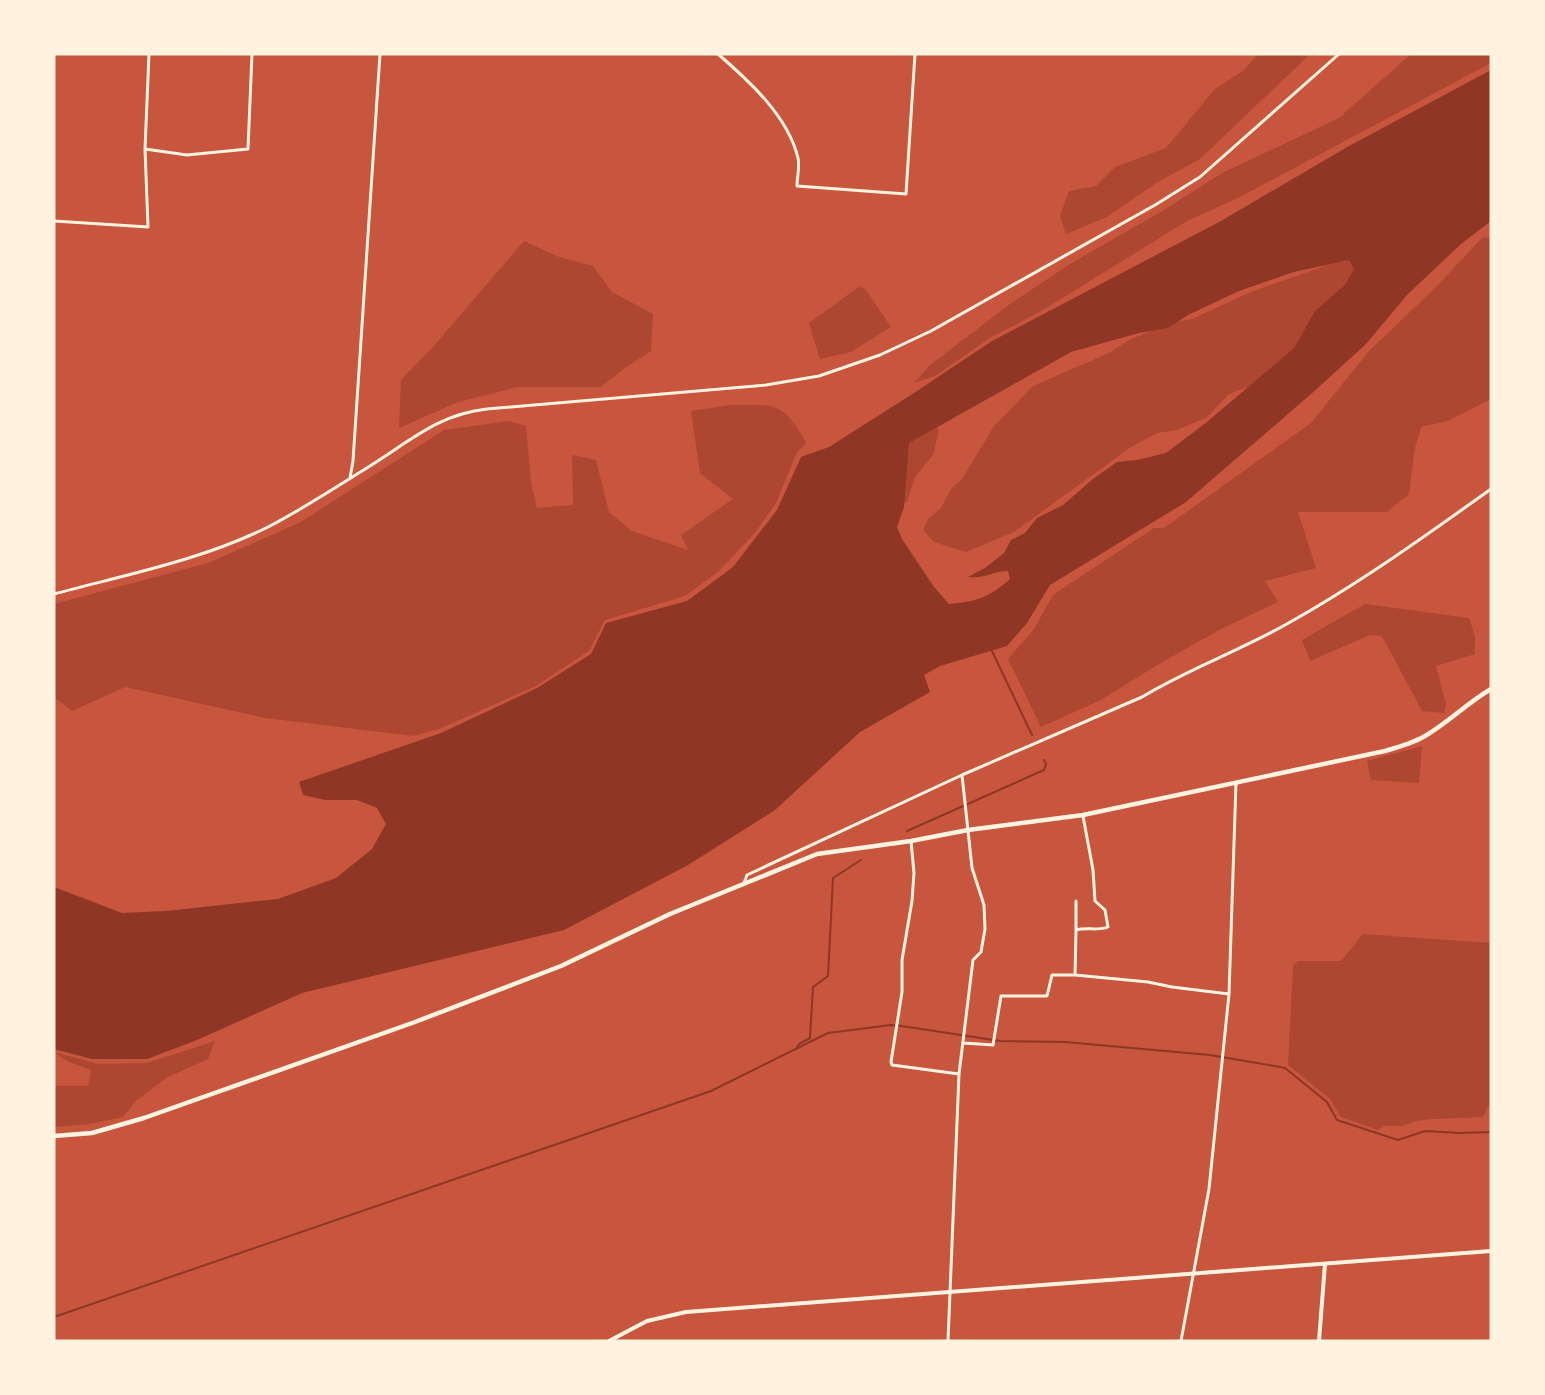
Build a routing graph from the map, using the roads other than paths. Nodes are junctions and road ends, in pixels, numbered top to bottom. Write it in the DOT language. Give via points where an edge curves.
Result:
graph roads {
  1 [pos="149,54"];
  2 [pos="252,54"];
  3 [pos="380,54"];
  4 [pos="718,54"];
  5 [pos="915,54"];
  6 [pos="1339,54"];
  7 [pos="145,149"];
  8 [pos="54,221"];
  9 [pos="350,478"];
  10 [pos="1491,489"];
  11 [pos="54,594"];
  12 [pos="1491,689"];
  13 [pos="962,775"];
  14 [pos="1236,783"];
  15 [pos="1083,815"];
  16 [pos="968,830"];
  17 [pos="911,841"];
  18 [pos="744,883"];
  19 [pos="1076,901"];
  20 [pos="1076,930"];
  21 [pos="1075,975"];
  22 [pos="1229,994"];
  23 [pos="964,1041"];
  24 [pos="959,1074"];
  25 [pos="54,1136"];
  26 [pos="1491,1251"];
  27 [pos="1325,1264"];
  28 [pos="1194,1273"];
  29 [pos="950,1291"];
  30 [pos="609,1341"];
  31 [pos="948,1341"];
  32 [pos="1181,1341"];
  33 [pos="1319,1341"];
  1 -- 7 [label="street"];
  2 -- 7 [label="street" via="248,149 187,155"];
  3 -- 9 [label="street"];
  4 -- 5 [label="street" via="753,87 781,123 798,157 797,186 906,194"];
  6 -- 9 [label="street" via="1221,160 1185,187 948,321 880,355 819,376 766,386 462,412 422,431"];
  7 -- 8 [label="street" via="148,227"];
  9 -- 11 [label="street" via="293,513 229,544"];
  10 -- 13 [label="street" via="1367,575 1283,626 1142,697"];
  12 -- 14 [label="main road" via="1424,737 1407,744"];
  13 -- 16 [label="street"];
  13 -- 18 [label="street" via="747,874"];
  14 -- 15 [label="main road"];
  14 -- 22 [label="street"];
  15 -- 16 [label="main road"];
  15 -- 20 [label="street" via="1095,901 1105,910 1108,927"];
  16 -- 17 [label="main road"];
  16 -- 23 [label="street" via="972,868 984,905 985,929 981,952 974,960"];
  17 -- 18 [label="main road" via="817,855"];
  17 -- 24 [label="street" via="912,901 892,1065"];
  18 -- 25 [label="main road" via="561,966 415,1022 135,1121 92,1133"];
  19 -- 20 [label="street"];
  20 -- 21 [label="street"];
  21 -- 22 [label="street"];
  21 -- 23 [label="street" via="1052,975 1044,997 1001,996 993,1046"];
  22 -- 28 [label="street" via="1209,1189"];
  23 -- 24 [label="street"];
  24 -- 29 [label="street"];
  26 -- 27 [label="street"];
  27 -- 28 [label="street"];
  27 -- 33 [label="street"];
  28 -- 29 [label="street"];
  28 -- 32 [label="street"];
  29 -- 30 [label="street" via="686,1311 647,1321"];
  29 -- 31 [label="street"];
}
